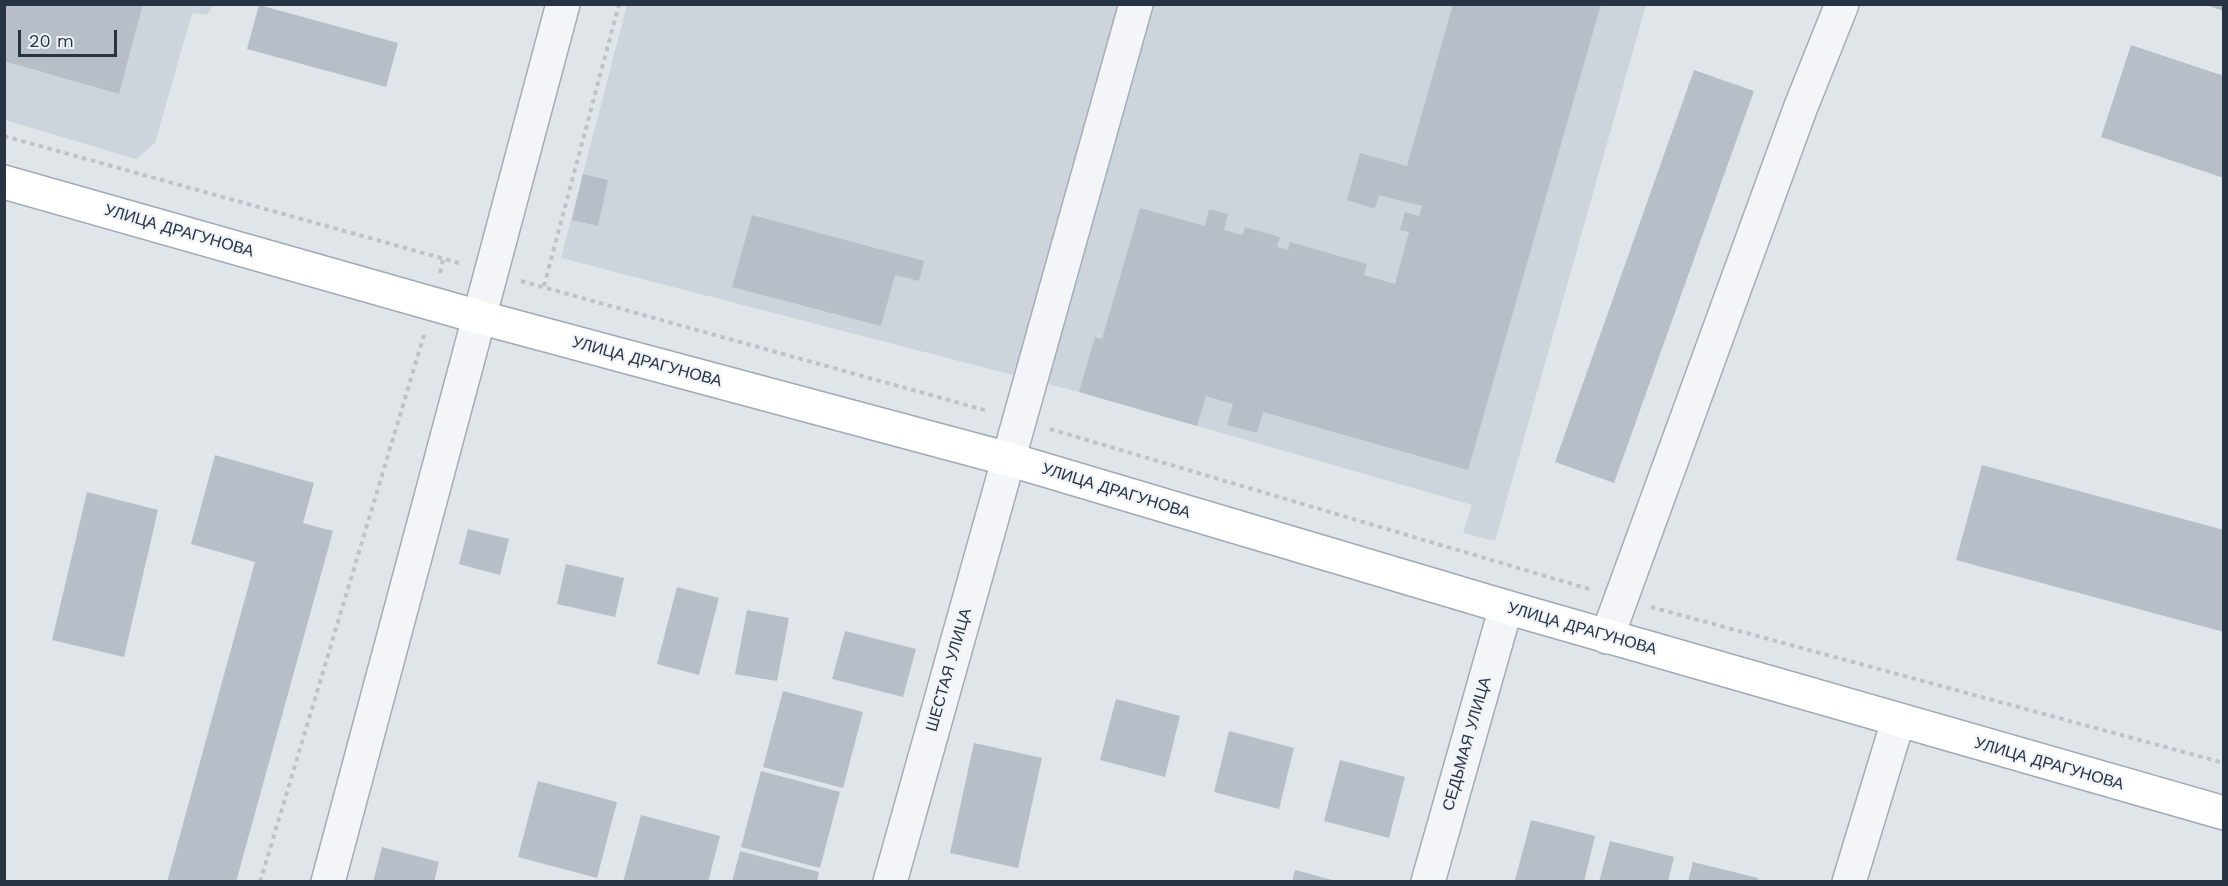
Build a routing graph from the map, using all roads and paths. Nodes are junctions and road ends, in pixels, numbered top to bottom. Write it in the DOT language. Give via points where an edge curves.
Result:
graph roads {
  1 [pos="563,4"];
  2 [pos="619,4"];
  3 [pos="1136,4"];
  4 [pos="1842,4"];
  5 [pos="4,136"];
  6 [pos="4,182"];
  7 [pos="443,259"];
  8 [pos="492,273"];
  9 [pos="544,286"];
  10 [pos="433,304"];
  11 [pos="479,317"];
  12 [pos="1018,420"];
  13 [pos="1008,459"];
  14 [pos="1622,598"];
  15 [pos="1506,607"];
  16 [pos="1607,637"];
  17 [pos="1898,721"];
  18 [pos="2223,763"];
  19 [pos="2223,813"];
  20 [pos="261,882"];
  21 [pos="328,882"];
  22 [pos="890,882"];
  23 [pos="1428,882"];
  24 [pos="1849,882"];
  1 -- 8 [label="street"];
  2 -- 9 [label="path"];
  3 -- 12 [label="street, ШЕСТАЯ УЛИЦА"];
  4 -- 14 [label="street" via="1800,108"];
  5 -- 7 [label="path"];
  6 -- 10 [label="main road, УЛИЦА ДРАГУНОВА"];
  7 -- 8 [label="path"];
  7 -- 10 [label="path"];
  8 -- 9 [label="path"];
  8 -- 11 [label="street"];
  9 -- 12 [label="path"];
  10 -- 11 [label="main road, УЛИЦА ДРАГУНОВА"];
  10 -- 20 [label="path"];
  11 -- 13 [label="main road, УЛИЦА ДРАГУНОВА"];
  11 -- 21 [label="street"];
  12 -- 13 [label="street, ШЕСТАЯ УЛИЦА"];
  12 -- 14 [label="path"];
  13 -- 15 [label="main road, УЛИЦА ДРАГУНОВА"];
  13 -- 22 [label="street, ШЕСТАЯ УЛИЦА"];
  14 -- 16 [label="street"];
  14 -- 18 [label="path"];
  15 -- 16 [label="main road, УЛИЦА ДРАГУНОВА"];
  15 -- 23 [label="street, СЕДЬМАЯ УЛИЦА"];
  16 -- 17 [label="main road, УЛИЦА ДРАГУНОВА"];
  17 -- 19 [label="main road, УЛИЦА ДРАГУНОВА"];
  17 -- 24 [label="street"];
}
